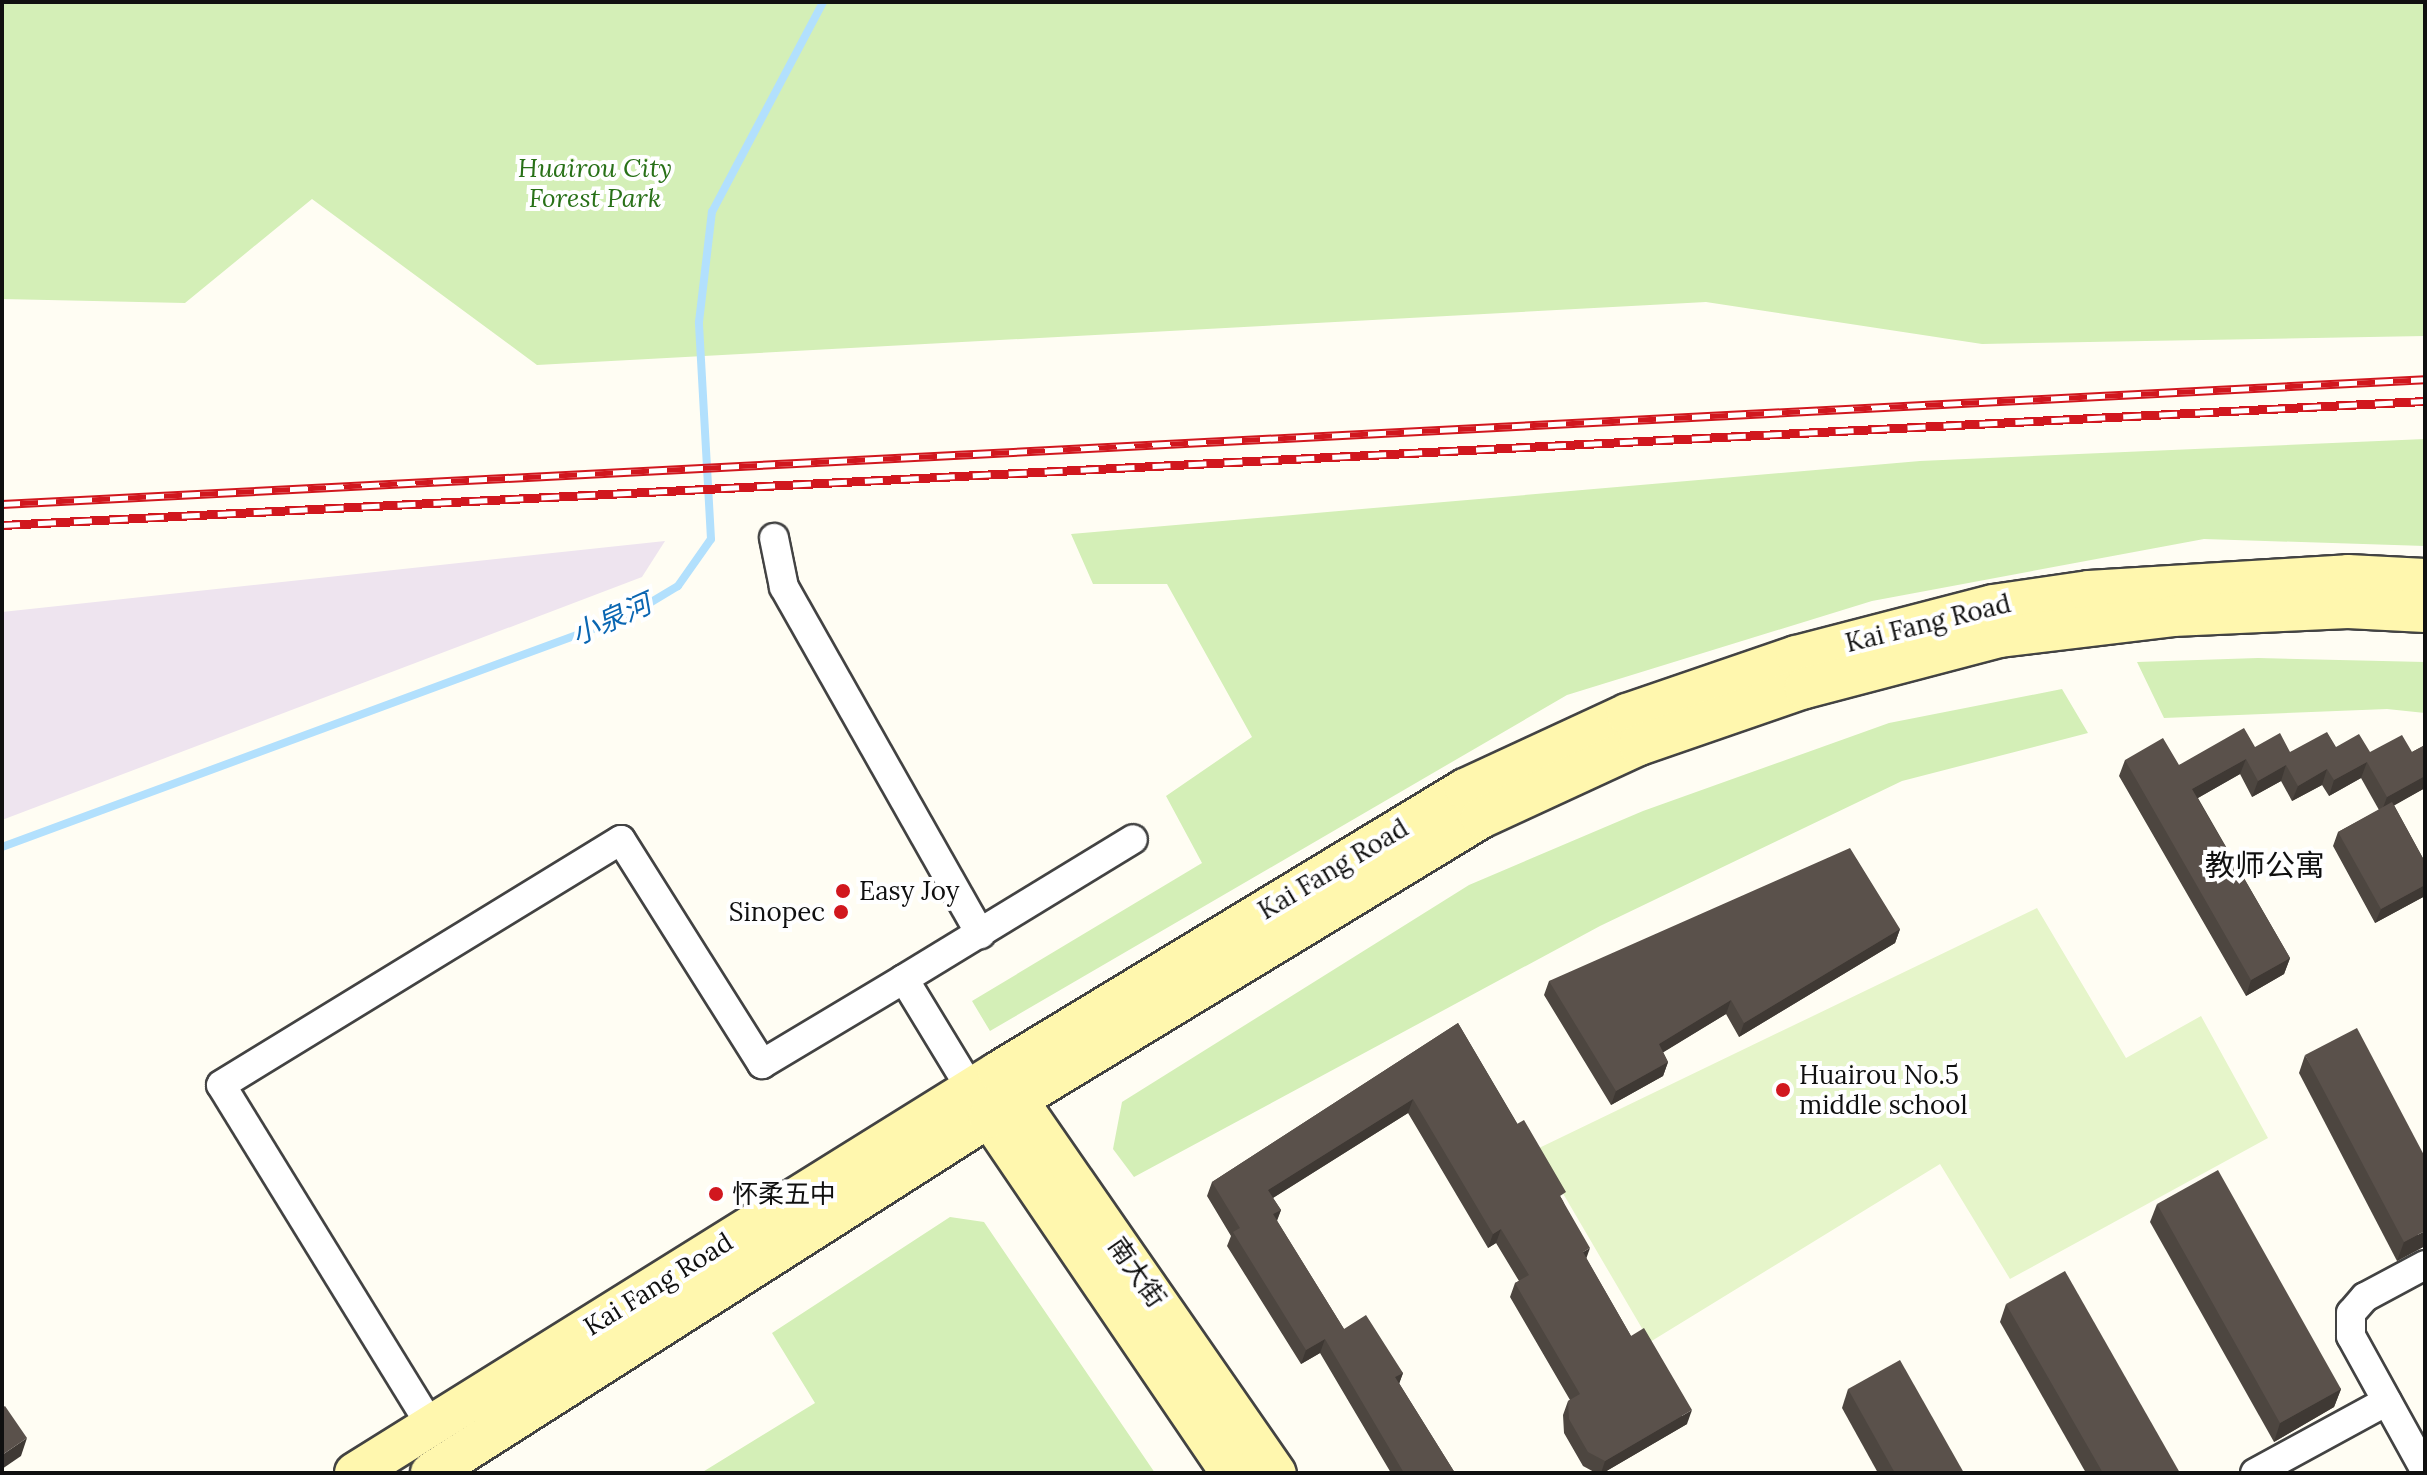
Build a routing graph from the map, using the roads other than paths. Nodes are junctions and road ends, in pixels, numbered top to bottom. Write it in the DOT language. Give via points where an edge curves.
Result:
graph roads {
  1 [pos="774,538"];
  2 [pos="2425,579"];
  3 [pos="2425,612"];
  4 [pos="1133,839"];
  5 [pos="980,934"];
  6 [pos="904,979"];
  7 [pos="993,1094"];
  8 [pos="2425,1265"];
  9 [pos="2387,1401"];
  10 [pos="431,1426"];
  11 [pos="2425,1470"];
  12 [pos="355,1473"];
  13 [pos="431,1473"];
  14 [pos="1231,1473"];
  15 [pos="1276,1473"];
  16 [pos="2255,1473"];
  1 -- 5 [label="street" via="784,587"];
  2 -- 7 [label="main road, Kai Fang Road" via="2348,575 2260,580 2089,591 1993,605 1796,656 1655,705 1465,789"];
  3 -- 7 [label="main road, Kai Fang Road" via="2348,608 2173,616 2000,637 1805,688 1654,740 1481,818"];
  4 -- 5 [label="street"];
  5 -- 6 [label="street"];
  6 -- 7 [label="street"];
  6 -- 10 [label="street" via="762,1064 621,840 221,1085"];
  7 -- 10 [label="main road, Kai Fang Road"];
  7 -- 13 [label="main road, Kai Fang Road"];
  7 -- 14 [label="main road, 南大街"];
  7 -- 15 [label="main road, 南大街"];
  8 -- 9 [label="street" via="2365,1297 2351,1313 2351,1336"];
  9 -- 11 [label="street"];
  9 -- 16 [label="street"];
  10 -- 12 [label="main road, Kai Fang Road"];
}
